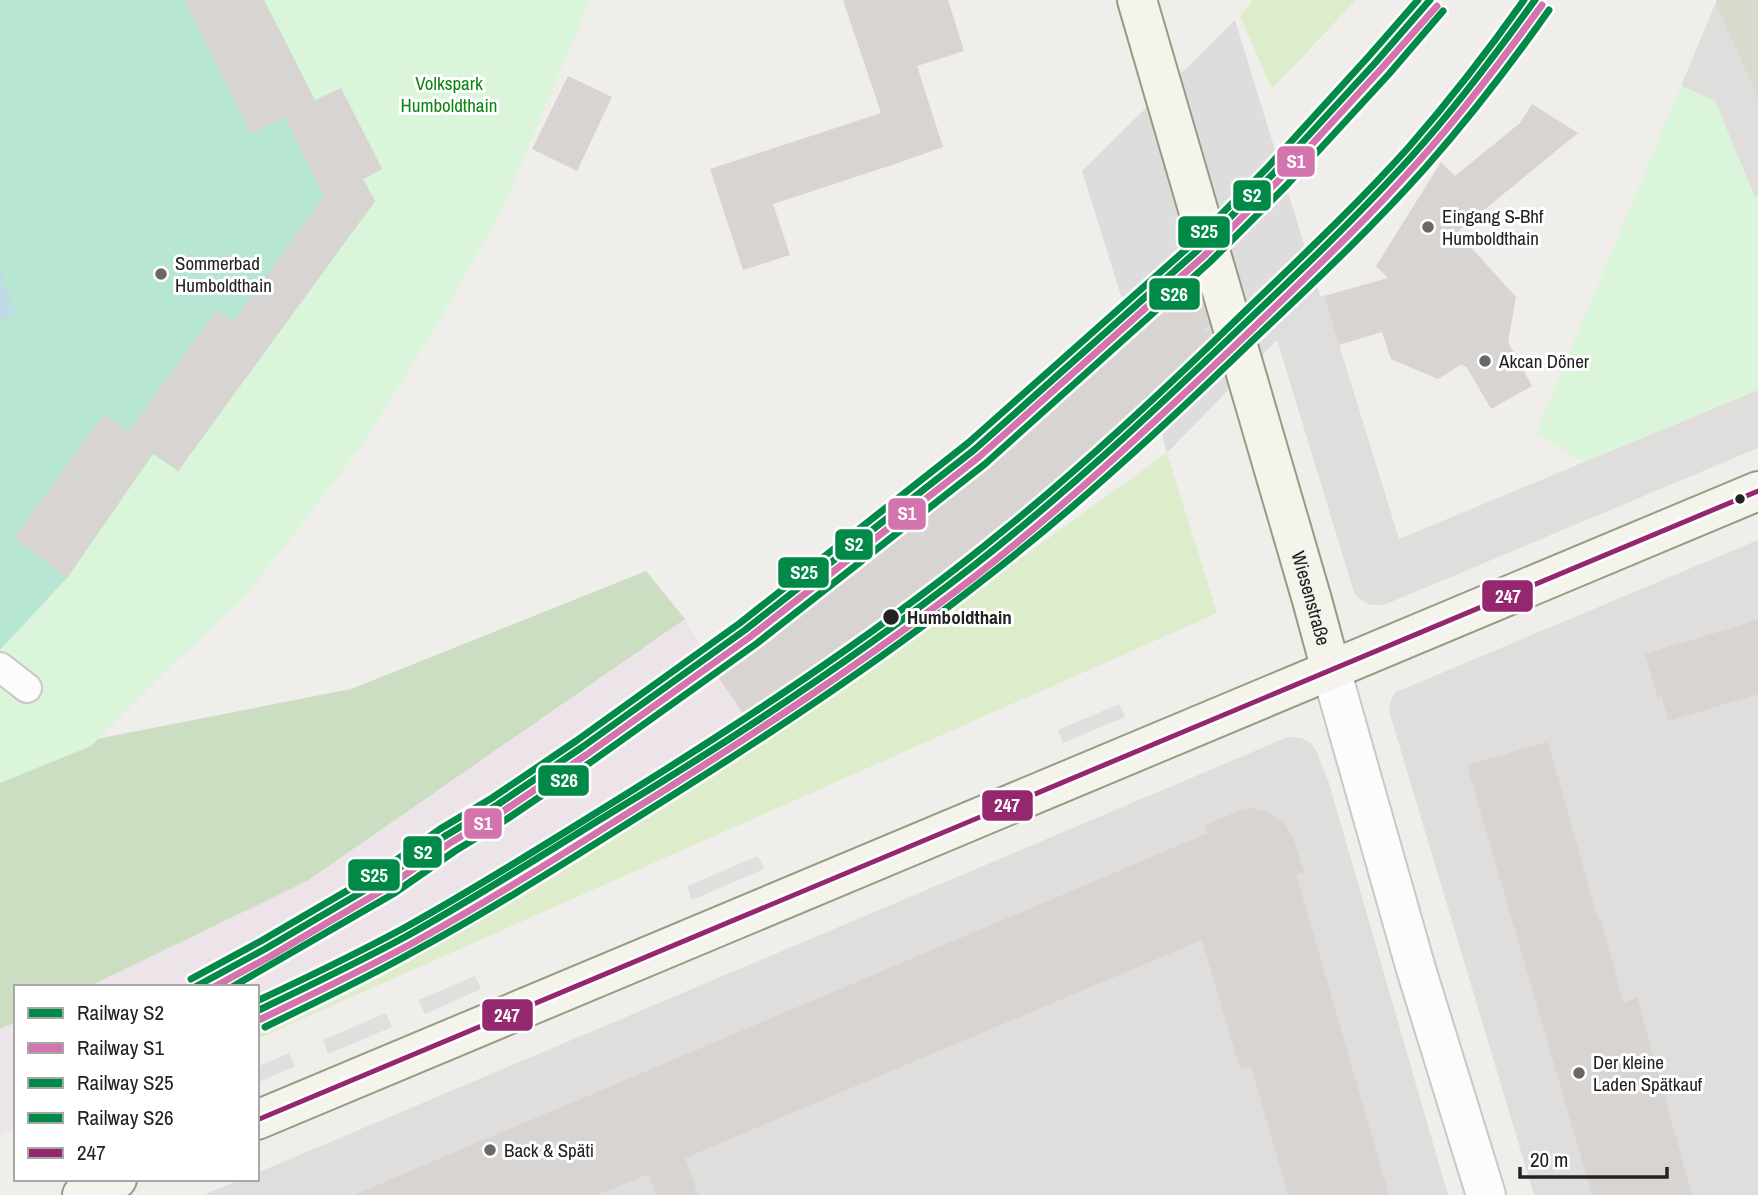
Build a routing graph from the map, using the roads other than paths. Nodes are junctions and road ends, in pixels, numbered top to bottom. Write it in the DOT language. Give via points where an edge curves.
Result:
graph roads {
  1 [pos="1136,0"];
  2 [pos="1758,491"];
  3 [pos="0,667"];
  4 [pos="1331,670"];
  5 [pos="27,688"];
  6 [pos="259,1118"];
  7 [pos="113,1181"];
  8 [pos="82,1195"];
  9 [pos="1486,1195"];
  1 -- 4 [label="street, Wiesenstraße"];
  2 -- 4 [label="street"];
  3 -- 5 [label="lane"];
  4 -- 6 [label="street"];
  4 -- 9 [label="street, Wiesenstraße"];
  7 -- 8 [label="street"];
}
